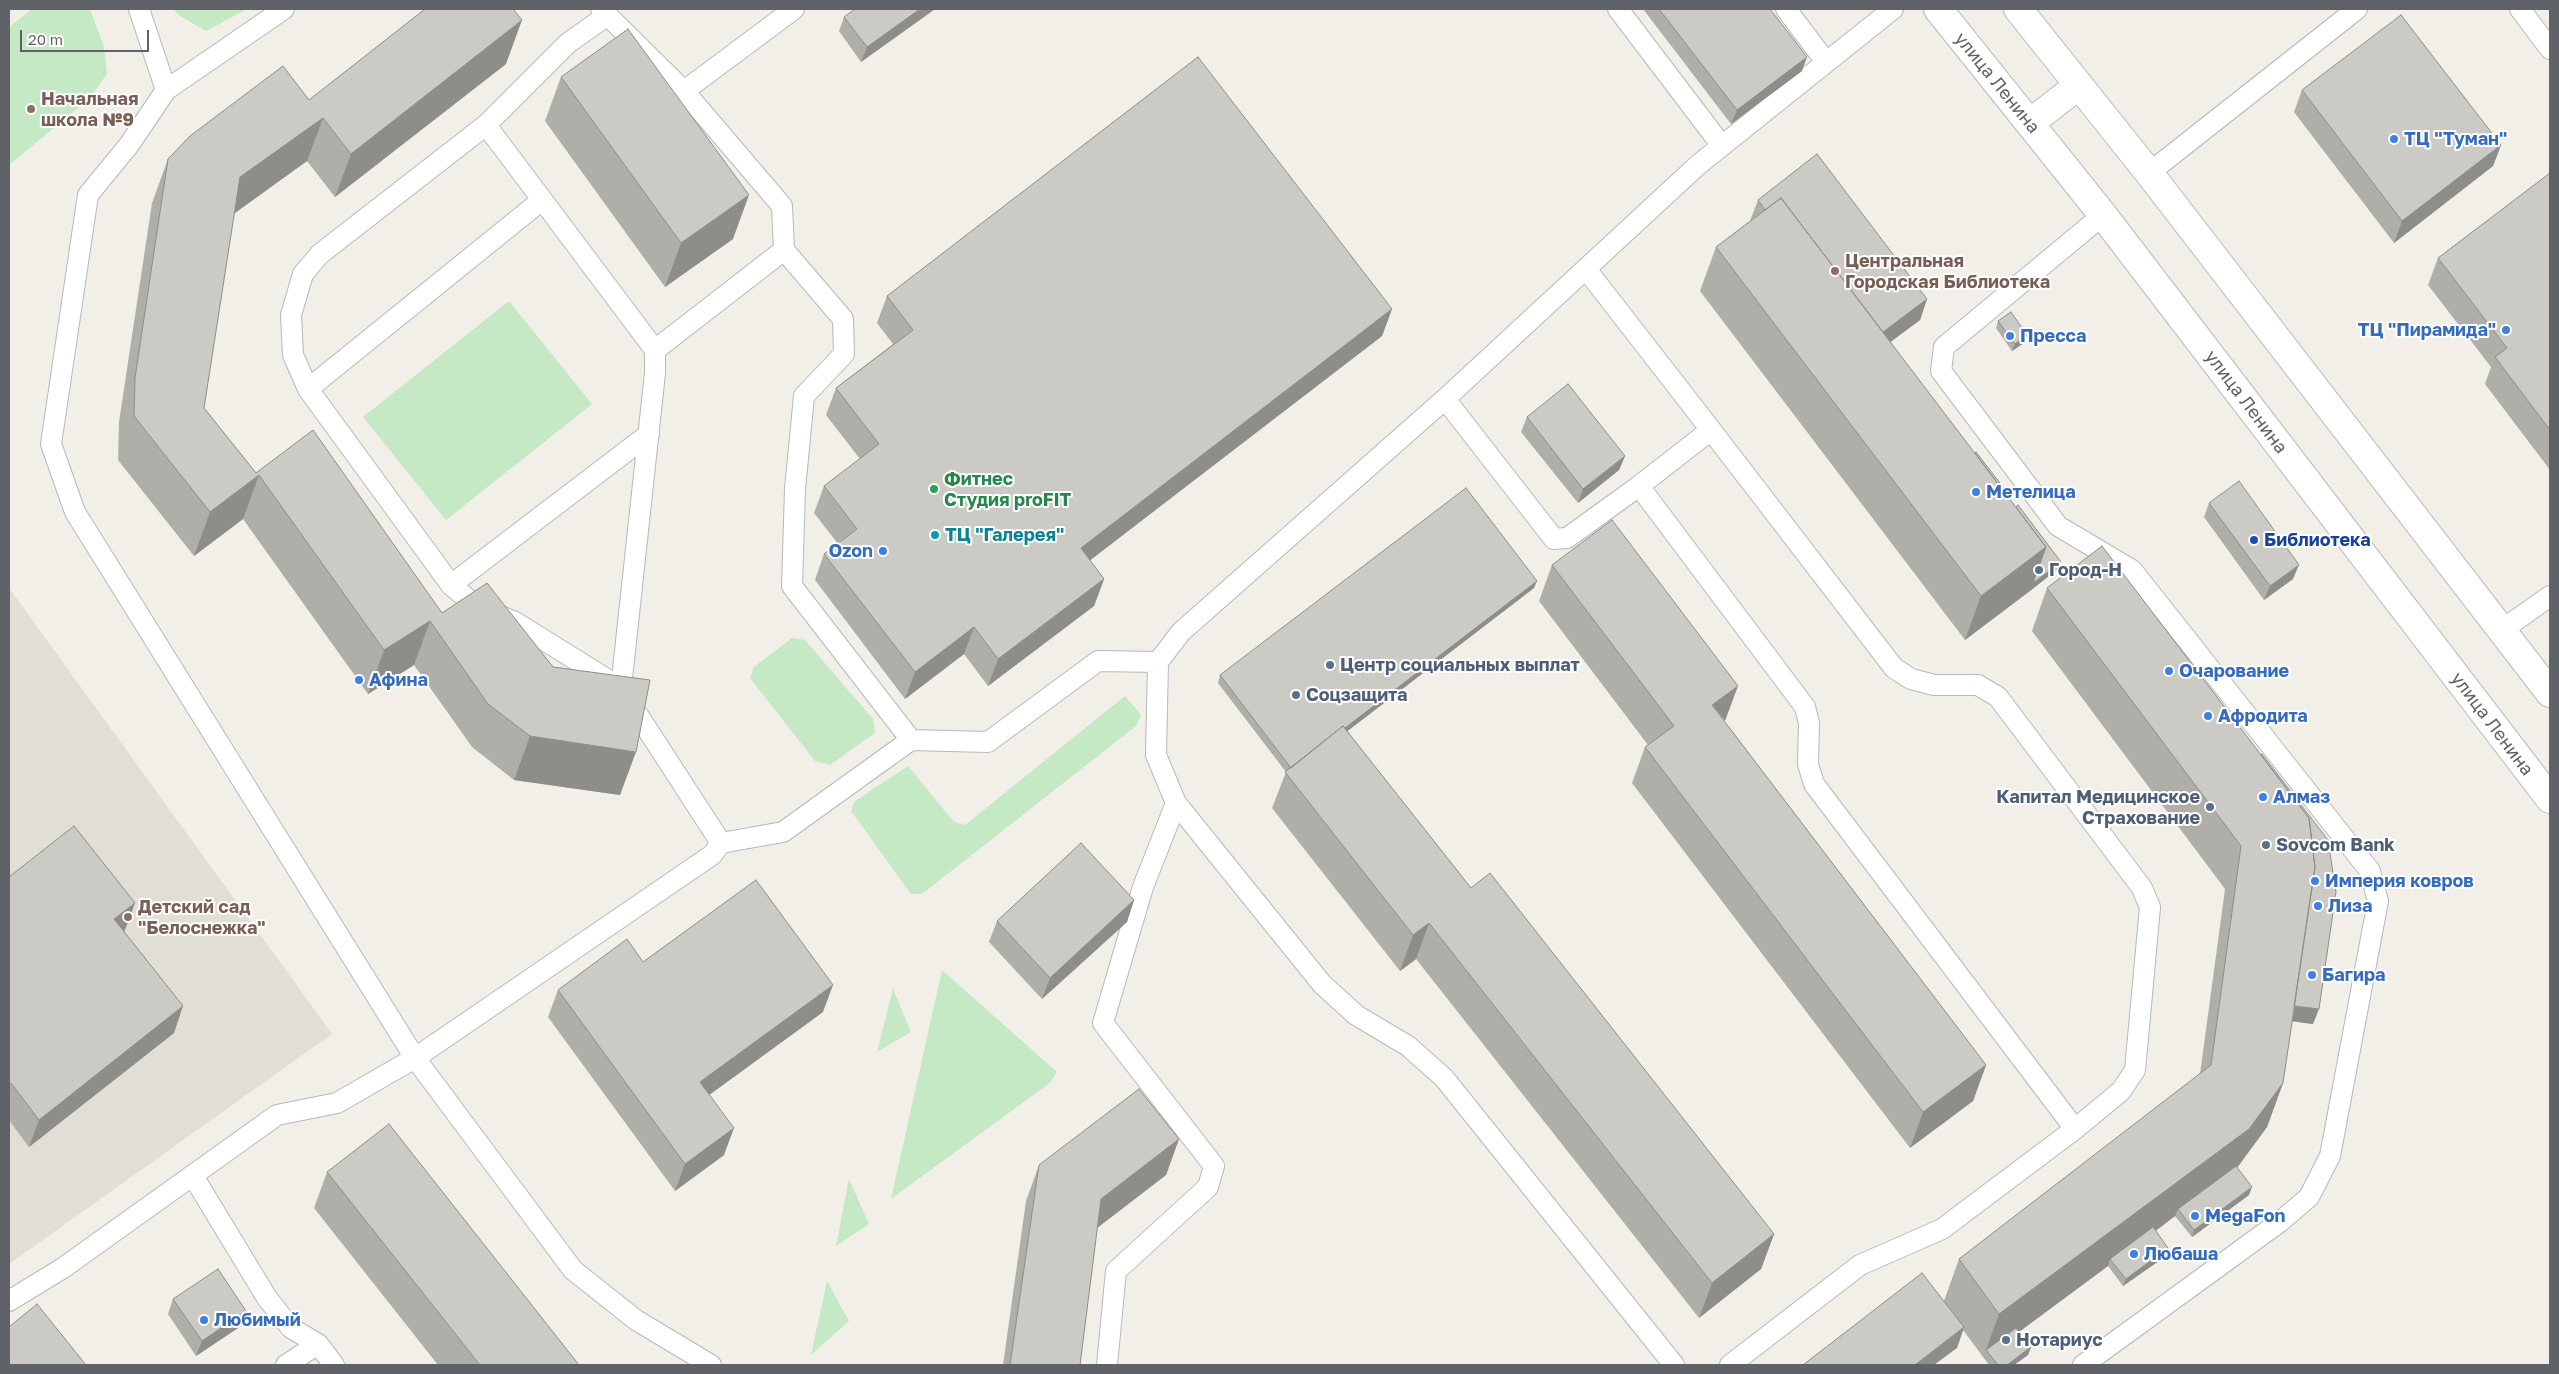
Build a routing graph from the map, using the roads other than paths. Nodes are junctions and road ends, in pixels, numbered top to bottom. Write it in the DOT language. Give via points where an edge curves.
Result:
graph roads {
  1 [pos="139,9"];
  2 [pos="284,9"];
  3 [pos="794,9"];
  4 [pos="1618,9"];
  5 [pos="1786,9"];
  6 [pos="1893,9"];
  7 [pos="1938,9"];
  8 [pos="2018,9"];
  9 [pos="2357,9"];
  10 [pos="2520,9"];
  11 [pos="605,12"];
  12 [pos="2550,49"];
  13 [pos="1826,62"];
  14 [pos="2079,85"];
  15 [pos="166,90"];
  16 [pos="684,91"];
  17 [pos="2030,123"];
  18 [pos="486,125"];
  19 [pos="1722,146"];
  20 [pos="2149,172"];
  21 [pos="542,200"];
  22 [pos="2103,215"];
  23 [pos="784,250"];
  24 [pos="1586,269"];
  25 [pos="655,350"];
  26 [pos="308,389"];
  27 [pos="1445,399"];
  28 [pos="1711,430"];
  29 [pos="648,434"];
  30 [pos="1639,486"];
  31 [pos="451,585"];
  32 [pos="2550,596"];
  33 [pos="2502,630"];
  34 [pos="1158,662"];
  35 [pos="621,688"];
  36 [pos="2550,693"];
  37 [pos="911,740"];
  38 [pos="2550,799"];
  39 [pos="1176,803"];
  40 [pos="721,843"];
  41 [pos="416,1058"];
  42 [pos="2075,1128"];
  43 [pos="193,1176"];
  44 [pos="9,1301"];
  45 [pos="318,1344"];
  46 [pos="286,1365"];
  47 [pos="334,1365"];
  48 [pos="711,1365"];
  49 [pos="1107,1365"];
  50 [pos="1674,1365"];
  51 [pos="1730,1365"];
  52 [pos="2084,1365"];
  1 -- 15 [label="lane"];
  2 -- 15 [label="lane"];
  3 -- 16 [label="lane"];
  4 -- 19 [label="lane"];
  5 -- 13 [label="lane"];
  6 -- 13 [label="lane"];
  7 -- 17 [label="main road, улица Ленина"];
  8 -- 14 [label="main road"];
  9 -- 20 [label="lane"];
  10 -- 12 [label="lane"];
  11 -- 16 [label="lane"];
  11 -- 18 [label="lane" via="568,43"];
  13 -- 19 [label="lane"];
  14 -- 17 [label="main road"];
  14 -- 20 [label="main road"];
  15 -- 41 [label="lane" via="129,145 88,195 51,444 75,512"];
  16 -- 23 [label="lane" via="782,206"];
  17 -- 22 [label="main road, улица Ленина"];
  18 -- 21 [label="lane"];
  18 -- 26 [label="lane" via="320,254 303,274 290,314 293,355"];
  19 -- 24 [label="lane"];
  20 -- 33 [label="main road"];
  21 -- 25 [label="lane"];
  21 -- 26 [label="lane"];
  22 -- 38 [label="main road, улица Ленина"];
  22 -- 52 [label="lane" via="1944,347 1941,371 2058,526 2132,570 2370,871 2378,901 2330,1156 2309,1197"];
  23 -- 25 [label="lane"];
  23 -- 37 [label="lane" via="843,318 844,345 844,354 804,396 795,489 792,586"];
  24 -- 27 [label="lane"];
  24 -- 28 [label="lane"];
  25 -- 29 [label="lane"];
  26 -- 31 [label="lane"];
  27 -- 30 [label="lane" via="1554,539 1567,538"];
  27 -- 34 [label="lane" via="1181,632"];
  28 -- 30 [label="lane"];
  28 -- 42 [label="lane" via="1894,668 1911,679 1934,685 1978,685 1998,697 2142,888 2150,907 2134,1070 2121,1091"];
  29 -- 31 [label="lane"];
  29 -- 35 [label="lane"];
  30 -- 42 [label="lane" via="1804,707 1809,723 1808,764 1814,784"];
  31 -- 35 [label="lane" via="476,606 515,622"];
  32 -- 33 [label="lane"];
  33 -- 36 [label="main road"];
  34 -- 37 [label="lane" via="1098,661 988,742"];
  34 -- 39 [label="lane" via="1156,755"];
  35 -- 40 [label="lane"];
  37 -- 40 [label="lane" via="783,832"];
  39 -- 49 [label="lane" via="1143,887 1103,1023 1214,1166 1208,1188 1116,1271"];
  39 -- 50 [label="lane" via="1322,984 1356,1014 1408,1046 1444,1078"];
  40 -- 41 [label="lane" via="712,855"];
  41 -- 43 [label="lane" via="337,1103 277,1115"];
  41 -- 48 [label="lane" via="573,1270 636,1320"];
  42 -- 51 [label="lane" via="1942,1229 1860,1265"];
  43 -- 44 [label="lane" via="63,1268"];
  43 -- 45 [label="lane" via="267,1298 291,1328"];
  45 -- 46 [label="lane"];
  45 -- 47 [label="lane"];
}
